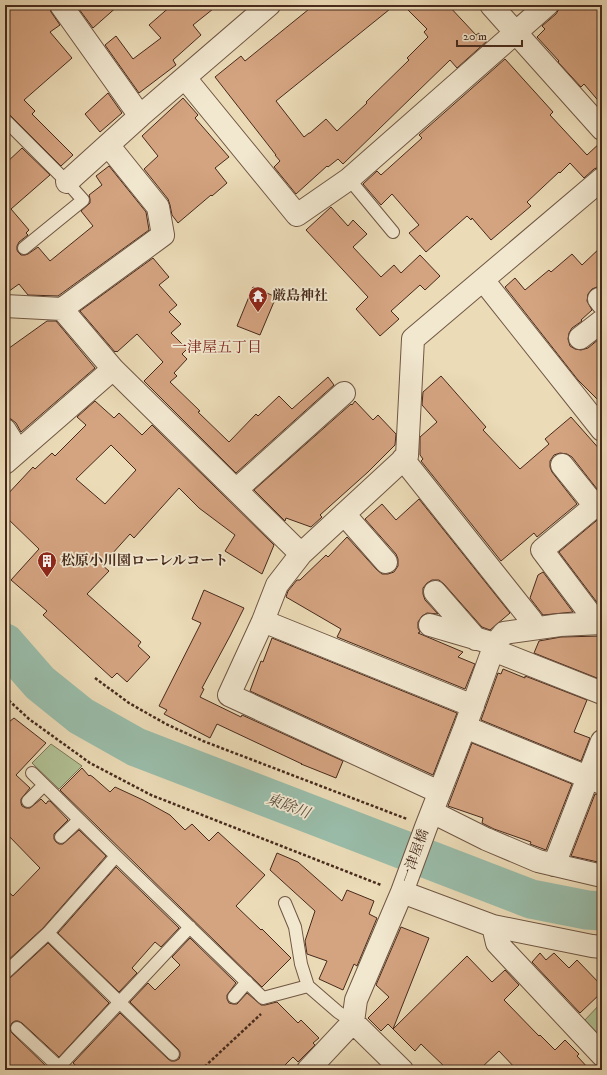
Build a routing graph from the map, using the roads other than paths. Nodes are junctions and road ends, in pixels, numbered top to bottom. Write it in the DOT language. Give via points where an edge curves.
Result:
graph roads {
  1 [pos="61,5"];
  2 [pos="269,5"];
  3 [pos="491,5"];
  4 [pos="547,5"];
  5 [pos="516,32"];
  6 [pos="185,78"];
  7 [pos="140,116"];
  8 [pos="5,120"];
  9 [pos="602,129"];
  10 [pos="108,145"];
  11 [pos="349,179"];
  12 [pos="602,179"];
  13 [pos="67,182"];
  14 [pos="393,232"];
  15 [pos="24,248"];
  16 [pos="483,280"];
  17 [pos="5,306"];
  18 [pos="62,309"];
  19 [pos="602,320"];
  20 [pos="580,338"];
  21 [pos="113,369"];
  22 [pos="344,393"];
  23 [pos="5,430"];
  24 [pos="602,430"];
  25 [pos="12,457"];
  26 [pos="403,459"];
  27 [pos="562,465"];
  28 [pos="236,490"];
  29 [pos="598,503"];
  30 [pos="344,514"];
  31 [pos="301,554"];
  32 [pos="386,562"];
  33 [pos="435,592"];
  34 [pos="263,620"];
  35 [pos="532,621"];
  36 [pos="600,623"];
  37 [pos="430,625"];
  38 [pos="488,644"];
  39 [pos="602,693"];
  40 [pos="473,706"];
  41 [pos="465,727"];
  42 [pos="602,741"];
  43 [pos="32,773"];
  44 [pos="595,780"];
  45 [pos="44,785"];
  46 [pos="439,792"];
  47 [pos="28,801"];
  48 [pos="79,820"];
  49 [pos="429,820"];
  50 [pos="61,837"];
  51 [pos="116,856"];
  52 [pos="554,865"];
  53 [pos="602,876"];
  54 [pos="395,890"];
  55 [pos="285,903"];
  56 [pos="493,926"];
  57 [pos="190,927"];
  58 [pos="48,933"];
  59 [pos="602,947"];
  60 [pos="5,972"];
  61 [pos="247,982"];
  62 [pos="308,986"];
  63 [pos="234,997"];
  64 [pos="120,1002"];
  65 [pos="353,1022"];
  66 [pos="17,1028"];
  67 [pos="173,1054"];
  68 [pos="602,1055"];
  69 [pos="60,1068"];
  70 [pos="308,1070"];
  71 [pos="402,1070"];
  1 -- 7 [label="street"];
  2 -- 6 [label="street"];
  3 -- 5 [label="street"];
  4 -- 5 [label="street"];
  5 -- 9 [label="street"];
  5 -- 11 [label="street"];
  6 -- 7 [label="street"];
  6 -- 11 [label="street" via="297,215"];
  7 -- 10 [label="street"];
  8 -- 13 [label="lane"];
  10 -- 13 [label="street"];
  10 -- 18 [label="street" via="158,207 163,235"];
  11 -- 14 [label="lane"];
  12 -- 16 [label="street"];
  13 -- 15 [label="lane" via="83,200"];
  16 -- 24 [label="street"];
  16 -- 26 [label="street" via="413,339 407,456"];
  17 -- 18 [label="street"];
  18 -- 21 [label="street"];
  19 -- 20 [label="street"];
  21 -- 25 [label="street"];
  21 -- 28 [label="street"];
  22 -- 28 [label="street"];
  23 -- 25 [label="street"];
  26 -- 30 [label="street"];
  26 -- 35 [label="street"];
  27 -- 29 [label="street"];
  28 -- 31 [label="street"];
  29 -- 36 [label="street" via="542,550"];
  30 -- 31 [label="street"];
  30 -- 32 [label="street"];
  31 -- 34 [label="street" via="277,585"];
  33 -- 38 [label="street"];
  34 -- 40 [label="street"];
  34 -- 46 [label="street" via="229,695"];
  36 -- 38 [label="street" via="560,625 504,633"];
  37 -- 38 [label="street"];
  38 -- 39 [label="street"];
  38 -- 40 [label="street, 一津屋橋"];
  40 -- 41 [label="street, 一津屋橋"];
  41 -- 44 [label="street"];
  41 -- 46 [label="street, 一津屋橋"];
  42 -- 44 [label="street"];
  43 -- 45 [label="lane"];
  44 -- 52 [label="street"];
  45 -- 47 [label="lane"];
  45 -- 48 [label="lane"];
  46 -- 49 [label="street, 一津屋橋"];
  48 -- 50 [label="lane"];
  48 -- 51 [label="lane"];
  49 -- 52 [label="street"];
  49 -- 54 [label="street, 一津屋橋"];
  51 -- 57 [label="lane"];
  51 -- 58 [label="lane"];
  52 -- 53 [label="street"];
  54 -- 56 [label="street"];
  54 -- 65 [label="street, 一津屋橋" via="356,1000"];
  55 -- 62 [label="lane" via="295,927 301,964"];
  56 -- 59 [label="street"];
  56 -- 68 [label="street" via="497,943"];
  57 -- 61 [label="lane"];
  57 -- 64 [label="lane"];
  58 -- 60 [label="lane"];
  58 -- 64 [label="lane"];
  61 -- 62 [label="lane" via="263,998"];
  61 -- 63 [label="lane"];
  62 -- 65 [label="lane"];
  64 -- 67 [label="lane"];
  64 -- 69 [label="lane"];
  65 -- 70 [label="street"];
  65 -- 71 [label="street"];
  66 -- 69 [label="lane"];
}
